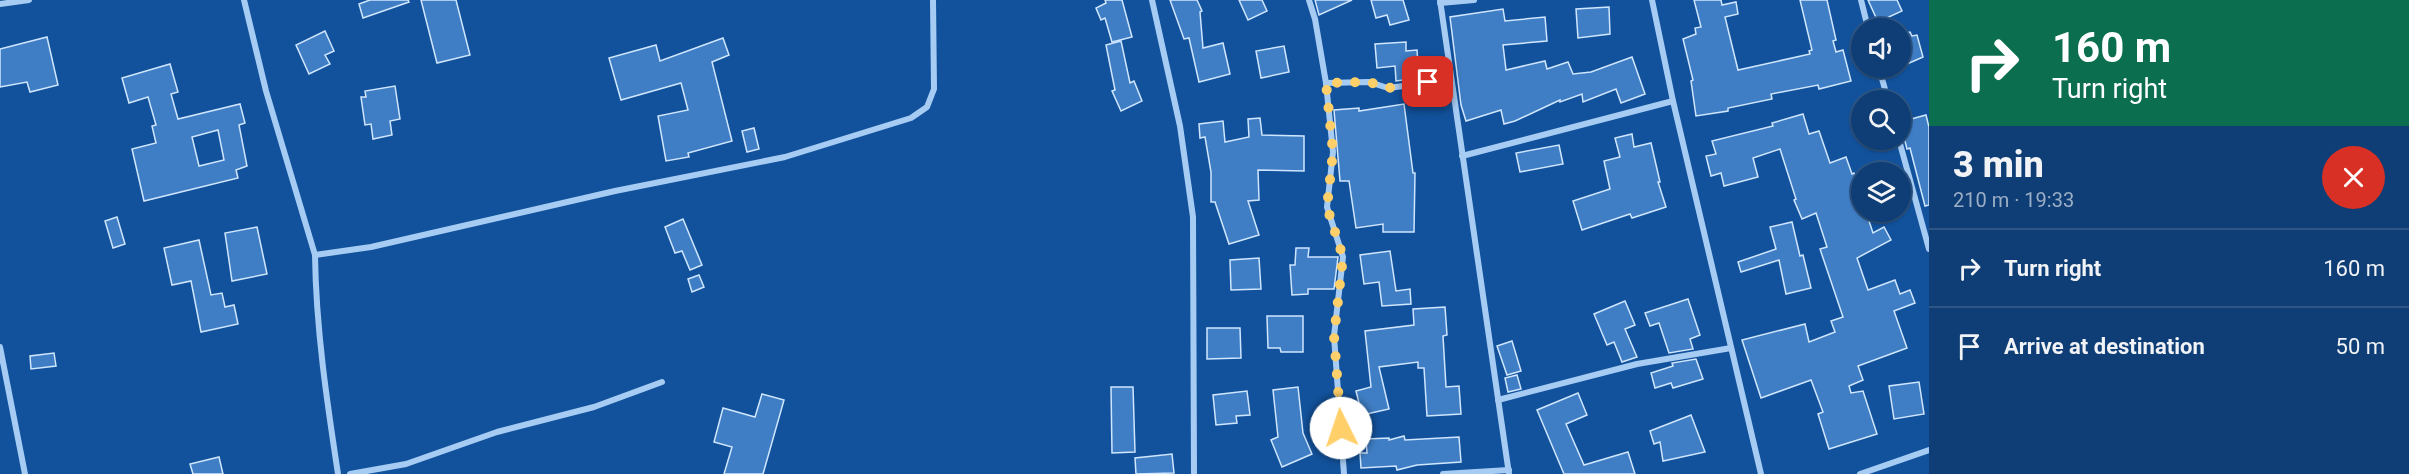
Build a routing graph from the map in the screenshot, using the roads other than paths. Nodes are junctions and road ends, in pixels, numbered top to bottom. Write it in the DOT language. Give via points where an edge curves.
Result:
graph roads {
  1 [pos="29,0"];
  2 [pos="244,0"];
  3 [pos="933,0"];
  4 [pos="1152,0"];
  5 [pos="1309,0"];
  6 [pos="1474,0"];
  7 [pos="1652,0"];
  8 [pos="1861,0"];
  9 [pos="1440,2"];
  10 [pos="0,4"];
  11 [pos="1866,18"];
  12 [pos="1451,80"];
  13 [pos="1326,83"];
  14 [pos="1673,101"];
  15 [pos="1902,150"];
  16 [pos="1462,156"];
  17 [pos="1929,249"];
  18 [pos="315,255"];
  19 [pos="0,347"];
  20 [pos="1731,348"];
  21 [pos="662,382"];
  22 [pos="1498,400"];
  23 [pos="1929,450"];
  24 [pos="1509,472"];
  25 [pos="25,474"];
  26 [pos="338,474"];
  27 [pos="350,474"];
  28 [pos="1194,474"];
  29 [pos="1344,474"];
  30 [pos="1443,474"];
  31 [pos="1761,474"];
  32 [pos="1860,474"];
  1 -- 10 [label="street"];
  2 -- 18 [label="street" via="269,103"];
  3 -- 18 [label="street" via="934,89 927,106 911,118 785,157 371,247"];
  4 -- 28 [label="street" via="1180,126 1193,217"];
  5 -- 13 [label="street"];
  6 -- 9 [label="street"];
  7 -- 14 [label="street"];
  8 -- 11 [label="street"];
  9 -- 12 [label="street"];
  12 -- 13 [label="street" via="1388,88 1369,82"];
  12 -- 16 [label="street"];
  13 -- 29 [label="street" via="1333,152 1327,207 1343,257 1334,336"];
  14 -- 16 [label="street"];
  14 -- 20 [label="street"];
  15 -- 17 [label="street"];
  16 -- 22 [label="street"];
  18 -- 26 [label="street" via="315,291"];
  19 -- 25 [label="street"];
  20 -- 22 [label="street" via="1638,364"];
  20 -- 31 [label="street"];
  21 -- 27 [label="street" via="594,407 497,432 406,464"];
  22 -- 24 [label="street"];
  23 -- 32 [label="street"];
  24 -- 30 [label="street"];
}
